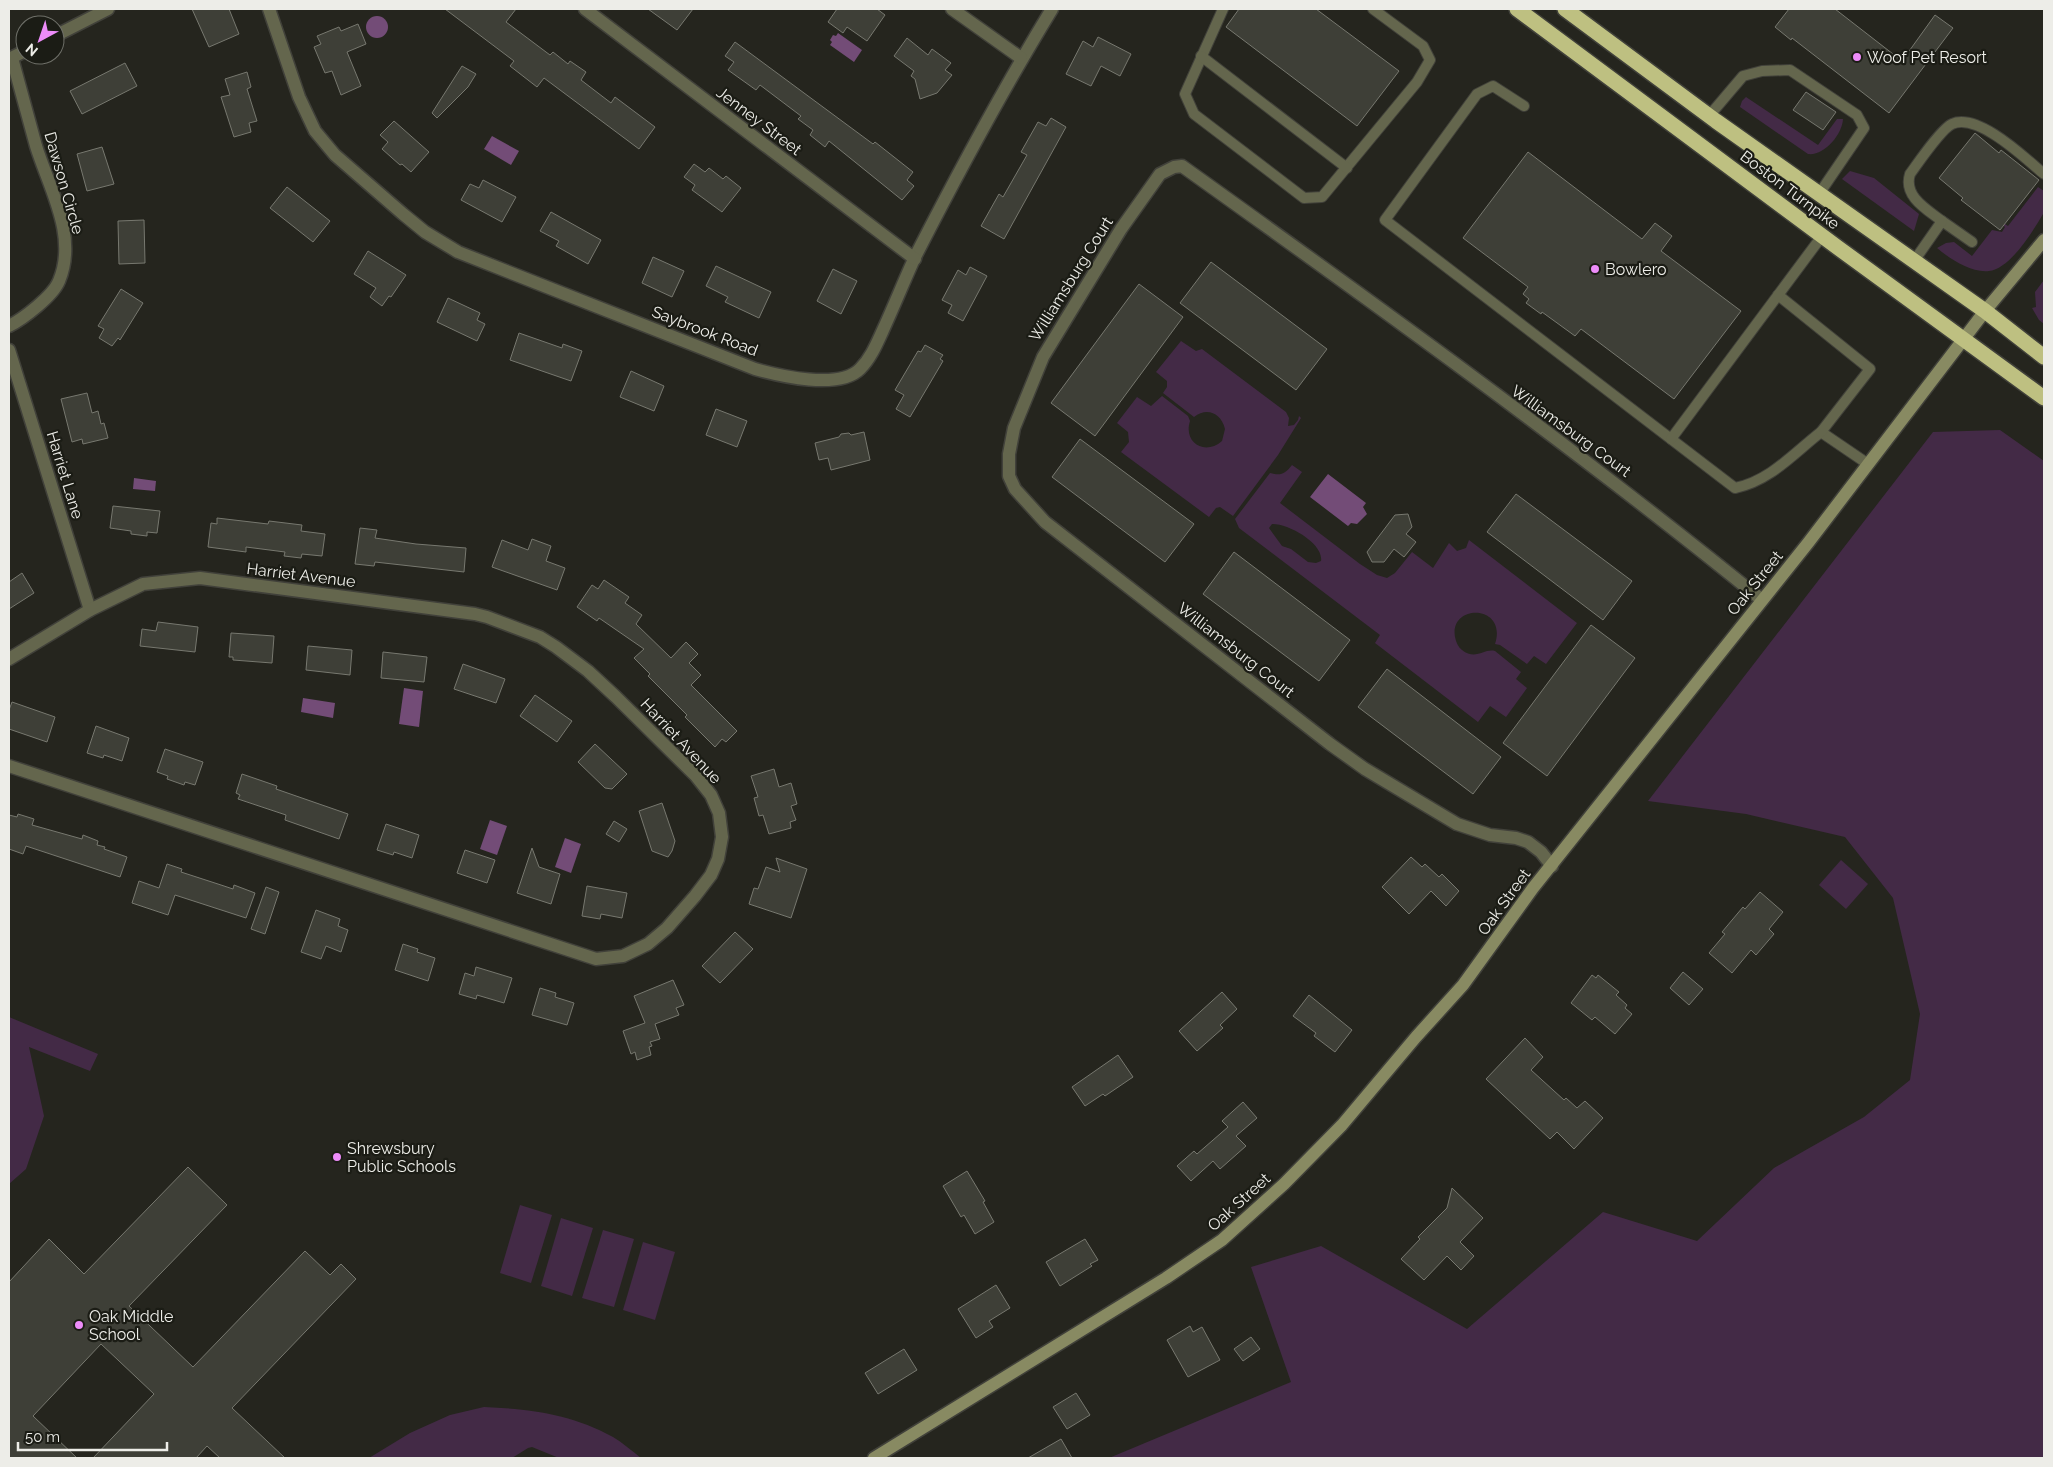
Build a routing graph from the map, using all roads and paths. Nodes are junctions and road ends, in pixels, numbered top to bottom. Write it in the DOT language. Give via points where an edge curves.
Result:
graph roads {
  1 [pos="108,9"];
  2 [pos="269,9"];
  3 [pos="585,9"];
  4 [pos="952,9"];
  5 [pos="1052,9"];
  6 [pos="1224,9"];
  7 [pos="1373,9"];
  8 [pos="1517,9"];
  9 [pos="1565,9"];
  10 [pos="65,31"];
  11 [pos="1201,56"];
  12 [pos="10,58"];
  13 [pos="1021,58"];
  14 [pos="1524,106"];
  15 [pos="1709,116"];
  16 [pos="1347,168"];
  17 [pos="2044,174"];
  18 [pos="1819,194"];
  19 [pos="1942,221"];
  20 [pos="1822,236"];
  21 [pos="2044,240"];
  22 [pos="1972,242"];
  23 [pos="915,259"];
  24 [pos="1914,261"];
  25 [pos="1778,294"];
  26 [pos="1985,311"];
  27 [pos="9,326"];
  28 [pos="1964,340"];
  29 [pos="9,350"];
  30 [pos="2044,357"];
  31 [pos="2044,398"];
  32 [pos="1821,432"];
  33 [pos="1671,439"];
  34 [pos="1868,464"];
  35 [pos="1762,600"];
  36 [pos="90,610"];
  37 [pos="9,659"];
  38 [pos="9,766"];
  39 [pos="1552,866"];
  40 [pos="874,1458"];
  1 -- 10 [label="street"];
  2 -- 23 [label="street, Saybrook Road" via="299,97 315,131 335,155 426,232 458,252 739,362 784,377 812,380 848,377 860,369 874,350"];
  3 -- 23 [label="street, Jenney Street"];
  4 -- 13 [label="street"];
  5 -- 13 [label="street, Saybrook Road"];
  6 -- 11 [label="lane"];
  7 -- 16 [label="lane" via="1423,46 1430,60 1417,82"];
  8 -- 20 [label="highway, Boston Turnpike"];
  9 -- 15 [label="highway, Boston Turnpike"];
  11 -- 16 [label="lane"];
  11 -- 16 [label="lane" via="1185,94 1194,114 1233,146 1304,198 1322,197"];
  12 -- 27 [label="street, Dawson Circle" via="63,225 66,251 59,283"];
  13 -- 23 [label="street, Saybrook Road"];
  14 -- 33 [label="lane" via="1493,86 1477,94 1385,220"];
  15 -- 18 [label="highway, Boston Turnpike"];
  15 -- 18 [label="lane" via="1743,76 1781,70 1790,70 1857,115 1864,128"];
  17 -- 19 [label="lane" via="1989,131 1976,124 1952,124 1910,174 1907,182 1918,203"];
  18 -- 24 [label="highway, Boston Turnpike"];
  19 -- 22 [label="lane"];
  19 -- 24 [label="lane"];
  20 -- 25 [label="lane"];
  20 -- 28 [label="highway, Boston Turnpike"];
  21 -- 26 [label="street, Oak Street"];
  24 -- 26 [label="highway, Boston Turnpike"];
  25 -- 32 [label="lane" via="1870,369"];
  25 -- 33 [label="lane"];
  26 -- 28 [label="street, Oak Street"];
  26 -- 30 [label="highway, Boston Turnpike"];
  28 -- 31 [label="highway, Boston Turnpike"];
  28 -- 34 [label="street, Oak Street"];
  29 -- 36 [label="street, Harriet Lane"];
  32 -- 33 [label="lane" via="1767,476 1749,486 1735,488"];
  32 -- 34 [label="lane"];
  34 -- 35 [label="street, Oak Street"];
  35 -- 39 [label="street, Oak Street"];
  35 -- 39 [label="street, Williamsburg Court" via="1635,498 1182,166 1160,174 1121,228 1043,357 1012,437 1009,476 1016,490 1045,522 1365,769 1457,824 1490,835 1528,842"];
  36 -- 37 [label="street, Harriet Avenue"];
  36 -- 38 [label="street, Harriet Avenue" via="143,584 200,578 475,614 512,626 554,645 588,671 698,778 720,813 722,837 718,859 711,875 695,896 648,944 623,956 596,959"];
  39 -- 40 [label="street, Oak Street" via="1463,985 1353,1113 1234,1230 1166,1278"];
}
